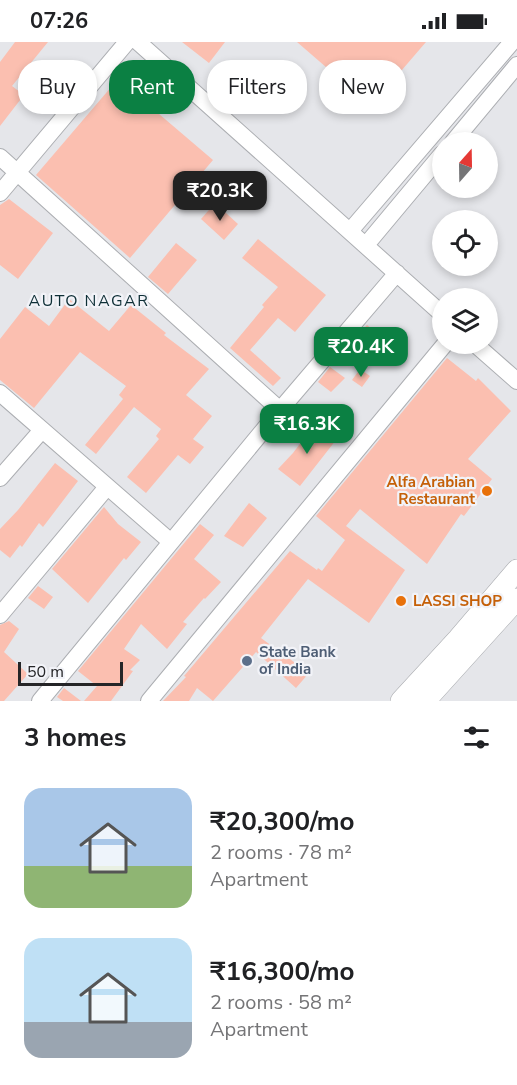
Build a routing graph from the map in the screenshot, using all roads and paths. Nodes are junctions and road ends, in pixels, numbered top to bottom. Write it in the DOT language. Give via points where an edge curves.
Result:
graph roads {
  1 [pos="127,42"];
  2 [pos="138,42"];
  3 [pos="512,42"];
  4 [pos="517,66"];
  5 [pos="461,132"];
  6 [pos="0,158"];
  7 [pos="432,166"];
  8 [pos="17,173"];
  9 [pos="0,193"];
  10 [pos="350,231"];
  11 [pos="366,245"];
  12 [pos="397,273"];
  13 [pos="432,305"];
  14 [pos="437,354"];
  15 [pos="486,354"];
  16 [pos="517,381"];
  17 [pos="0,393"];
  18 [pos="280,410"];
  19 [pos="42,430"];
  20 [pos="0,478"];
  21 [pos="107,487"];
  22 [pos="171,542"];
  23 [pos="514,586"];
  24 [pos="0,615"];
  25 [pos="40,701"];
  26 [pos="149,701"];
  27 [pos="401,701"];
  28 [pos="425,701"];
  1 -- 8 [label="street"];
  2 -- 10 [label="street"];
  3 -- 10 [label="street"];
  4 -- 5 [label="street"];
  6 -- 8 [label="street"];
  7 -- 11 [label="street"];
  8 -- 9 [label="street"];
  8 -- 18 [label="street"];
  10 -- 11 [label="street"];
  11 -- 12 [label="street"];
  12 -- 13 [label="street"];
  12 -- 18 [label="street"];
  14 -- 26 [label="street"];
  15 -- 16 [label="street"];
  17 -- 19 [label="street"];
  18 -- 22 [label="street"];
  19 -- 20 [label="street"];
  19 -- 21 [label="street"];
  21 -- 22 [label="street"];
  21 -- 24 [label="street"];
  22 -- 25 [label="street"];
  23 -- 27 [label="main road"];
  23 -- 28 [label="main road"];
}
